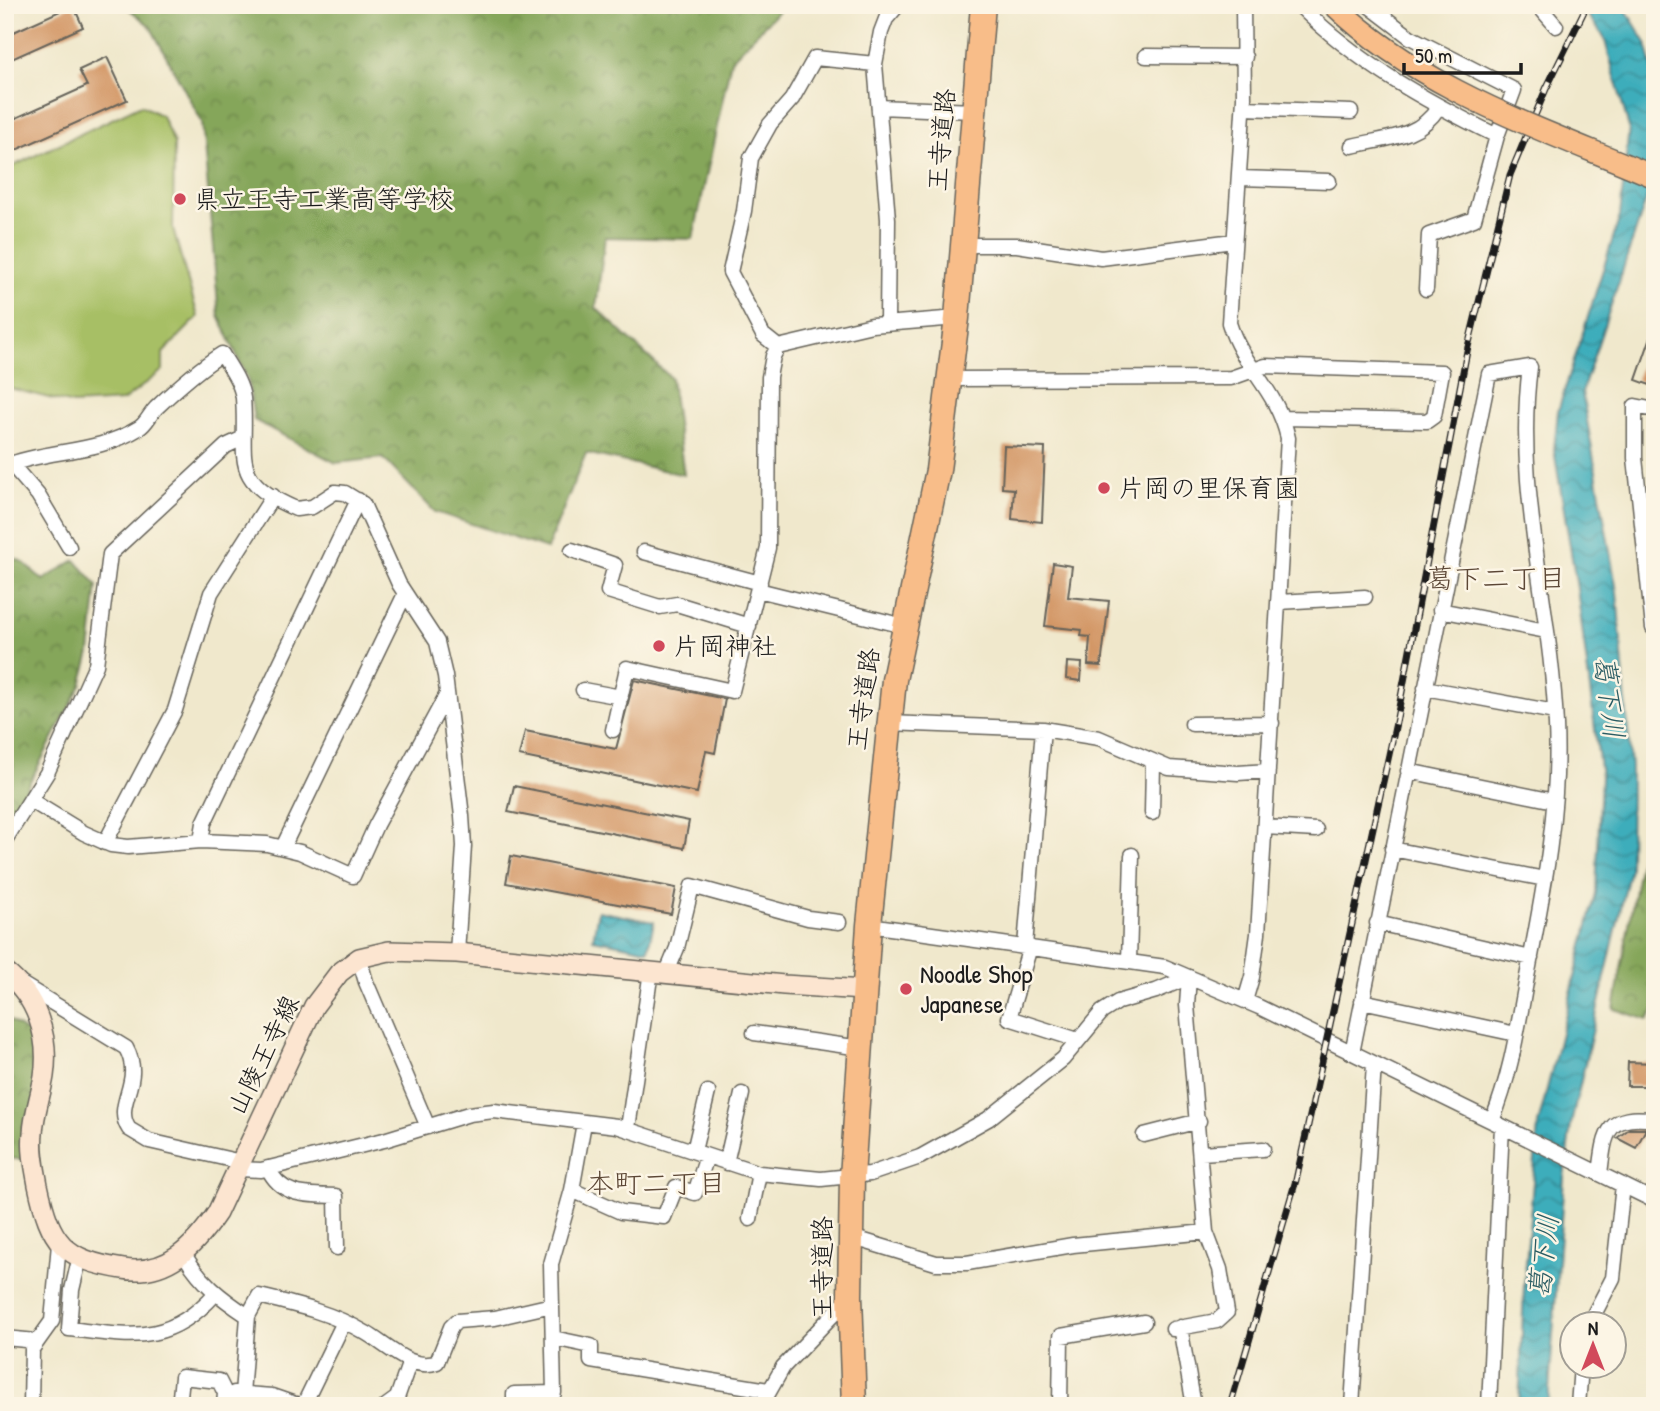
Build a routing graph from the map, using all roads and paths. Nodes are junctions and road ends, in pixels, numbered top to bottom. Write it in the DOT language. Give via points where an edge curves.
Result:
graph roads {
  1 [pos="898,5"];
  2 [pos="983,5"];
  3 [pos="1243,5"];
  4 [pos="1299,5"];
  5 [pos="1334,5"];
  6 [pos="1368,5"];
  7 [pos="1538,5"];
  8 [pos="1556,26"];
  9 [pos="1146,56"];
  10 [pos="1245,57"];
  11 [pos="875,64"];
  12 [pos="879,107"];
  13 [pos="1244,108"];
  14 [pos="1438,108"];
  15 [pos="973,111"];
  16 [pos="1351,112"];
  17 [pos="1497,136"];
  18 [pos="1352,146"];
  19 [pos="1655,177"];
  20 [pos="1239,178"];
  21 [pos="1329,181"];
  22 [pos="1233,241"];
  23 [pos="961,245"];
  24 [pos="1426,289"];
  25 [pos="957,318"];
  26 [pos="887,323"];
  27 [pos="778,347"];
  28 [pos="1254,370"];
  29 [pos="948,379"];
  30 [pos="1655,410"];
  31 [pos="1283,418"];
  32 [pos="241,439"];
  33 [pos="8,465"];
  34 [pos="273,496"];
  35 [pos="358,500"];
  36 [pos="69,547"];
  37 [pos="572,550"];
  38 [pos="643,552"];
  39 [pos="759,587"];
  40 [pos="405,594"];
  41 [pos="1365,597"];
  42 [pos="1279,602"];
  43 [pos="1440,610"];
  44 [pos="749,626"];
  45 [pos="904,626"];
  46 [pos="1653,628"];
  47 [pos="1546,631"];
  48 [pos="1425,688"];
  49 [pos="583,690"];
  50 [pos="447,694"];
  51 [pos="621,697"];
  52 [pos="1555,712"];
  53 [pos="888,723"];
  54 [pos="1272,723"];
  55 [pos="1192,724"];
  56 [pos="1043,729"];
  57 [pos="613,730"];
  58 [pos="1153,764"];
  59 [pos="1269,771"];
  60 [pos="1408,771"];
  61 [pos="30,800"];
  62 [pos="1555,801"];
  63 [pos="1152,813"];
  64 [pos="1265,827"];
  65 [pos="1316,830"];
  66 [pos="5,840"];
  67 [pos="201,841"];
  68 [pos="105,842"];
  69 [pos="283,847"];
  70 [pos="1392,849"];
  71 [pos="1132,855"];
  72 [pos="1545,879"];
  73 [pos="839,922"];
  74 [pos="1377,923"];
  75 [pos="869,925"];
  76 [pos="1027,947"];
  77 [pos="457,953"];
  78 [pos="359,958"];
  79 [pos="1531,958"];
  80 [pos="1129,961"];
  81 [pos="659,972"];
  82 [pos="12,977"];
  83 [pos="1189,977"];
  84 [pos="864,990"];
  85 [pos="1245,1001"];
  86 [pos="1362,1001"];
  87 [pos="754,1032"];
  88 [pos="1517,1034"];
  89 [pos="1078,1040"];
  90 [pos="861,1048"];
  91 [pos="1352,1053"];
  92 [pos="1374,1064"];
  93 [pos="708,1092"];
  94 [pos="742,1094"];
  95 [pos="1655,1120"];
  96 [pos="1199,1121"];
  97 [pos="584,1123"];
  98 [pos="1497,1123"];
  99 [pos="428,1126"];
  100 [pos="628,1128"];
  101 [pos="1144,1135"];
  102 [pos="1263,1149"];
  103 [pos="1201,1153"];
  104 [pos="700,1154"];
  105 [pos="726,1163"];
  106 [pos="239,1166"];
  107 [pos="268,1168"];
  108 [pos="759,1173"];
  109 [pos="1600,1174"];
  110 [pos="852,1177"];
  111 [pos="1623,1185"];
  112 [pos="572,1190"];
  113 [pos="1655,1201"];
  114 [pos="750,1219"];
  115 [pos="1206,1232"];
  116 [pos="851,1237"];
  117 [pos="59,1244"];
  118 [pos="337,1248"];
  119 [pos="184,1254"];
  120 [pos="80,1256"];
  121 [pos="215,1294"];
  122 [pos="850,1296"];
  123 [pos="552,1306"];
  124 [pos="1596,1310"];
  125 [pos="248,1316"];
  126 [pos="344,1322"];
  127 [pos="1144,1322"];
  128 [pos="5,1338"];
  129 [pos="553,1338"];
  130 [pos="36,1342"];
  131 [pos="410,1361"];
  132 [pos="1580,1380"];
  133 [pos="768,1390"];
  134 [pos="242,1394"];
  135 [pos="224,1399"];
  136 [pos="389,1405"];
  137 [pos="31,1406"];
  138 [pos="180,1406"];
  139 [pos="302,1406"];
  140 [pos="514,1406"];
  141 [pos="761,1406"];
  142 [pos="854,1406"];
  143 [pos="1060,1406"];
  144 [pos="1194,1406"];
  145 [pos="1352,1406"];
  146 [pos="1489,1406"];
  147 [pos="1578,1406"];
  1 -- 11 [label="street" via="886,19"];
  2 -- 15 [label="highway, 王寺道路"];
  3 -- 10 [label="street"];
  4 -- 14 [label="street" via="1377,71"];
  5 -- 19 [label="main road, bridge" via="1393,54 1440,83"];
  6 -- 17 [label="street" via="1410,37 1514,90"];
  7 -- 8 [label="street"];
  9 -- 10 [label="street"];
  10 -- 13 [label="street"];
  11 -- 12 [label="street"];
  11 -- 27 [label="street" via="816,58 751,158 730,272 763,335"];
  12 -- 15 [label="street"];
  12 -- 26 [label="street" via="888,219"];
  13 -- 16 [label="street"];
  13 -- 20 [label="street"];
  14 -- 17 [label="street"];
  14 -- 18 [label="street" via="1419,130"];
  15 -- 23 [label="highway, 王寺道路"];
  17 -- 24 [label="street" via="1474,219 1429,234"];
  20 -- 21 [label="street"];
  20 -- 22 [label="street"];
  22 -- 23 [label="street" via="1101,258 1017,245"];
  22 -- 28 [label="street" via="1229,323 1234,341"];
  23 -- 25 [label="highway, 王寺道路"];
  25 -- 26 [label="street"];
  25 -- 29 [label="highway, 王寺道路"];
  26 -- 27 [label="street"];
  27 -- 39 [label="street" via="769,370 769,521"];
  28 -- 29 [label="street" via="1231,378"];
  28 -- 31 [label="street"];
  28 -- 31 [label="street" via="1265,366 1442,372 1434,416 1427,421"];
  29 -- 45 [label="highway, 王寺道路" via="938,470"];
  30 -- 46 [label="street" via="1634,406 1636,471"];
  31 -- 42 [label="street" via="1288,462"];
  32 -- 33 [label="street" via="243,397 222,354 177,388 141,427 121,438 78,452"];
  32 -- 34 [label="street" via="248,475"];
  32 -- 61 [label="street" via="226,446 110,554 96,665"];
  33 -- 36 [label="street" via="38,495"];
  34 -- 35 [label="street" via="303,510 335,492"];
  34 -- 68 [label="street" via="211,593 175,710"];
  35 -- 40 [label="street" via="368,509 382,551"];
  35 -- 67 [label="street" via="204,823"];
  37 -- 44 [label="street" via="615,565 608,591 660,607 677,604"];
  38 -- 39 [label="street"];
  39 -- 44 [label="street"];
  39 -- 45 [label="street"];
  40 -- 50 [label="street" via="437,642"];
  40 -- 69 [label="street"];
  41 -- 42 [label="street"];
  42 -- 54 [label="street"];
  43 -- 47 [label="street"];
  43 -- 47 [label="street" via="1489,374 1530,367 1525,463"];
  43 -- 48 [label="street"];
  44 -- 51 [label="street" via="732,691 627,668"];
  45 -- 53 [label="highway, 王寺道路"];
  47 -- 52 [label="street"];
  48 -- 52 [label="street"];
  48 -- 60 [label="street"];
  49 -- 51 [label="street"];
  50 -- 69 [label="street" via="353,876"];
  50 -- 77 [label="street" via="464,846"];
  51 -- 57 [label="street"];
  52 -- 62 [label="street"];
  53 -- 56 [label="street"];
  53 -- 75 [label="highway, 王寺道路"];
  54 -- 55 [label="street"];
  54 -- 59 [label="street"];
  56 -- 58 [label="street" via="1099,738"];
  56 -- 76 [label="street"];
  58 -- 59 [label="street" via="1200,771"];
  58 -- 63 [label="street"];
  59 -- 64 [label="street"];
  60 -- 62 [label="street"];
  60 -- 70 [label="street"];
  61 -- 66 [label="street"];
  61 -- 68 [label="street"];
  62 -- 72 [label="street"];
  64 -- 65 [label="street"];
  64 -- 85 [label="street" via="1256,957"];
  67 -- 68 [label="street" via="128,847"];
  67 -- 69 [label="street"];
  70 -- 72 [label="street"];
  70 -- 74 [label="street"];
  71 -- 80 [label="street"];
  72 -- 79 [label="street"];
  73 -- 81 [label="street" via="692,886 684,926"];
  74 -- 79 [label="street"];
  74 -- 86 [label="street"];
  75 -- 76 [label="street"];
  75 -- 84 [label="highway, 王寺道路"];
  76 -- 80 [label="street"];
  76 -- 89 [label="street" via="1009,1018"];
  77 -- 78 [label="main road" via="389,951"];
  77 -- 81 [label="main road"];
  78 -- 99 [label="street"];
  78 -- 106 [label="main road, 山陵王寺線" via="339,973 314,1006"];
  79 -- 88 [label="street"];
  80 -- 83 [label="street" via="1166,967"];
  81 -- 84 [label="main road"];
  81 -- 100 [label="street"];
  82 -- 106 [label="street" via="126,1048 133,1066 124,1110 129,1129 149,1141"];
  82 -- 117 [label="main road" via="38,1016 44,1042 44,1076 32,1152 45,1218"];
  83 -- 85 [label="street"];
  83 -- 89 [label="street" via="1118,1002 1102,1012"];
  83 -- 96 [label="street" via="1187,1005"];
  84 -- 90 [label="highway, 王寺道路"];
  85 -- 91 [label="street"];
  86 -- 88 [label="street"];
  86 -- 91 [label="street"];
  87 -- 90 [label="street"];
  88 -- 98 [label="street"];
  89 -- 110 [label="street" via="1044,1075 965,1133 894,1168"];
  90 -- 110 [label="highway, 王寺道路"];
  91 -- 92 [label="street"];
  92 -- 98 [label="street"];
  92 -- 145 [label="street"];
  93 -- 104 [label="street"];
  94 -- 105 [label="street"];
  95 -- 109 [label="street" via="1627,1118 1611,1126 1603,1145"];
  96 -- 101 [label="street"];
  96 -- 103 [label="street"];
  97 -- 99 [label="street" via="494,1111"];
  97 -- 100 [label="street"];
  97 -- 112 [label="street"];
  98 -- 109 [label="street"];
  98 -- 146 [label="street"];
  99 -- 107 [label="street"];
  100 -- 104 [label="street"];
  102 -- 103 [label="street"];
  103 -- 115 [label="street"];
  104 -- 105 [label="street"];
  104 -- 112 [label="street" via="695,1193 676,1187 664,1217 621,1212"];
  105 -- 108 [label="street"];
  106 -- 107 [label="street"];
  106 -- 119 [label="main road, 山陵王寺線" via="217,1213"];
  107 -- 118 [label="street" via="286,1190 336,1196"];
  108 -- 110 [label="street"];
  108 -- 114 [label="street"];
  109 -- 111 [label="street"];
  110 -- 116 [label="highway, 王寺道路"];
  111 -- 113 [label="street"];
  111 -- 124 [label="street" via="1613,1278"];
  112 -- 123 [label="street" via="551,1264"];
  115 -- 116 [label="street" via="1073,1245 968,1263 936,1263"];
  115 -- 144 [label="street" via="1220,1269 1227,1312 1217,1321 1177,1328"];
  116 -- 122 [label="highway, 王寺道路"];
  117 -- 120 [label="main road, 山陵王寺線"];
  117 -- 130 [label="street" via="52,1321"];
  119 -- 120 [label="main road, 山陵王寺線" via="166,1265 130,1270"];
  119 -- 121 [label="street"];
  120 -- 121 [label="street" via="69,1329 152,1336 197,1313"];
  121 -- 125 [label="street"];
  122 -- 133 [label="street" via="783,1367"];
  122 -- 142 [label="highway, 王寺道路"];
  123 -- 129 [label="street"];
  123 -- 131 [label="street" via="457,1321 437,1362 428,1366"];
  125 -- 126 [label="street" via="259,1296 317,1309"];
  125 -- 134 [label="street"];
  126 -- 131 [label="street"];
  126 -- 139 [label="street"];
  127 -- 143 [label="street" via="1061,1336"];
  128 -- 130 [label="street"];
  129 -- 133 [label="street" via="591,1346 591,1362"];
  129 -- 140 [label="street" via="554,1393 514,1394"];
  130 -- 137 [label="street" via="30,1364"];
  131 -- 136 [label="street" via="397,1398"];
  132 -- 147 [label="street"];
  133 -- 141 [label="street"];
  134 -- 135 [label="street"];
  134 -- 139 [label="street" via="272,1396"];
  135 -- 138 [label="street" via="219,1381 182,1377"];
}
